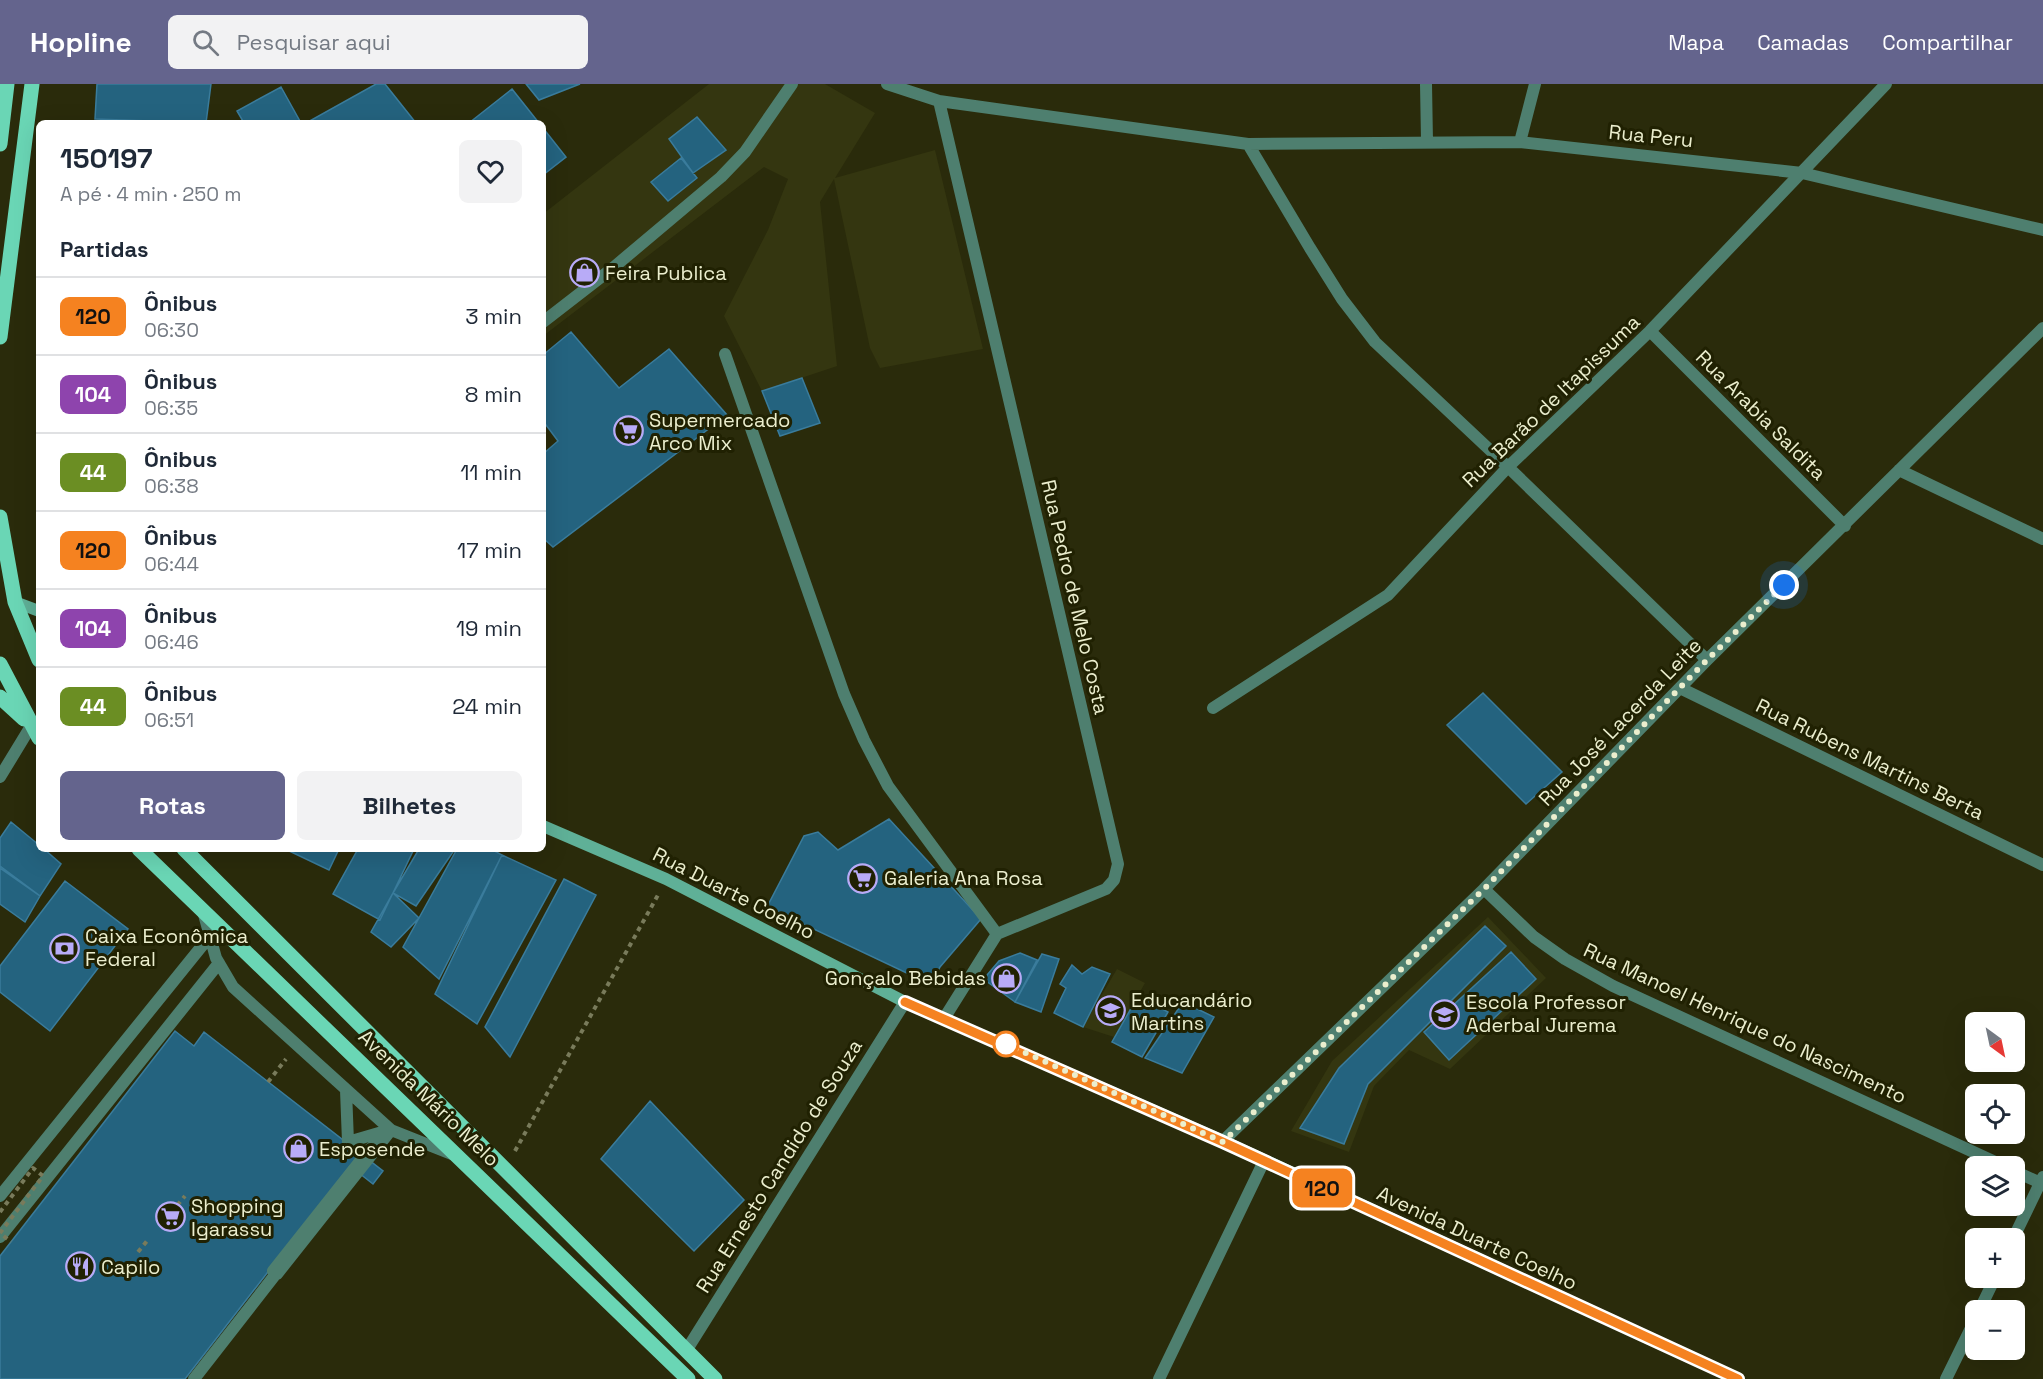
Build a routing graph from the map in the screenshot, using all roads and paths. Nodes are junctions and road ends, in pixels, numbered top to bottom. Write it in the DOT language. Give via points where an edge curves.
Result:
graph roads {
  1 [pos="8,84"];
  2 [pos="32,84"];
  3 [pos="792,84"];
  4 [pos="887,84"];
  5 [pos="1426,84"];
  6 [pos="1535,84"];
  7 [pos="1886,84"];
  8 [pos="939,101"];
  9 [pos="1428,141"];
  10 [pos="1520,141"];
  11 [pos="0,144"];
  12 [pos="1248,144"];
  13 [pos="1802,173"];
  14 [pos="2043,230"];
  15 [pos="546,320"];
  16 [pos="2043,328"];
  17 [pos="1650,331"];
  18 [pos="0,337"];
  19 [pos="725,354"];
  20 [pos="1508,466"];
  21 [pos="1899,470"];
  22 [pos="0,517"];
  23 [pos="1845,526"];
  24 [pos="2043,539"];
  25 [pos="15,602"];
  26 [pos="36,609"];
  27 [pos="36,653"];
  28 [pos="1707,660"];
  29 [pos="0,664"];
  30 [pos="1680,688"];
  31 [pos="0,697"];
  32 [pos="1213,708"];
  33 [pos="35,732"];
  34 [pos="0,777"];
  35 [pos="546,827"];
  36 [pos="142,852"];
  37 [pos="187,852"];
  38 [pos="2043,865"];
  39 [pos="666,879"];
  40 [pos="1484,889"];
  41 [pos="202,910"];
  42 [pos="997,934"];
  43 [pos="210,936"];
  44 [pos="219,963"];
  45 [pos="905,1002"];
  46 [pos="945,1017"];
  47 [pos="346,1090"];
  48 [pos="391,1130"];
  49 [pos="1223,1142"];
  50 [pos="1982,1156"];
  51 [pos="461,1158"];
  52 [pos="1264,1161"];
  53 [pos="505,1170"];
  54 [pos="2025,1175"];
  55 [pos="2042,1181"];
  56 [pos="0,1196"];
  57 [pos="185,1196"];
  58 [pos="0,1212"];
  59 [pos="160,1226"];
  60 [pos="2018,1228"];
  61 [pos="6,1240"];
  62 [pos="147,1241"];
  63 [pos="138,1252"];
  64 [pos="1965,1340"];
  65 [pos="686,1351"];
  66 [pos="194,1379"];
  67 [pos="688,1379"];
  68 [pos="715,1379"];
  69 [pos="1159,1379"];
  70 [pos="1738,1379"];
  71 [pos="1946,1379"];
  1 -- 11 [label="main road"];
  2 -- 18 [label="main road"];
  3 -- 15 [label="street" via="746,152 721,177"];
  4 -- 8 [label="street, Rua Peru"];
  5 -- 9 [label="street"];
  6 -- 10 [label="street"];
  7 -- 13 [label="street, Rua Barão de Itapissuma"];
  8 -- 12 [label="street, Rua Peru"];
  8 -- 42 [label="street, Rua Pedro de Melo Costa" via="1118,864 1114,880 1106,889"];
  9 -- 10 [label="street, Rua Peru"];
  9 -- 12 [label="street, Rua Peru"];
  10 -- 13 [label="street, Rua Peru"];
  12 -- 20 [label="street" via="1342,299 1375,342"];
  13 -- 14 [label="street, Rua Peru"];
  13 -- 17 [label="street, Rua Barão de Itapissuma"];
  16 -- 21 [label="street, Rua José Lacerda Leite"];
  17 -- 20 [label="street, Rua Barão de Itapissuma"];
  17 -- 23 [label="street, Rua Arabia Saldita"];
  19 -- 42 [label="street" via="844,694 864,740 888,786"];
  20 -- 28 [label="street"];
  20 -- 32 [label="street, Rua Barão de Itapissuma" via="1388,595"];
  21 -- 23 [label="street, Rua José Lacerda Leite"];
  21 -- 24 [label="street"];
  22 -- 25 [label="main road"];
  23 -- 28 [label="street, Rua José Lacerda Leite"];
  25 -- 26 [label="main road"];
  25 -- 27 [label="main road"];
  28 -- 30 [label="street, Rua José Lacerda Leite"];
  29 -- 33 [label="main road"];
  30 -- 38 [label="street, Rua Rubens Martins Berta"];
  30 -- 40 [label="street, Rua José Lacerda Leite"];
  31 -- 33 [label="main road"];
  33 -- 34 [label="street"];
  35 -- 39 [label="main road, Rua Duarte Coelho"];
  36 -- 41 [label="main road, Avenida Mário Melo"];
  37 -- 53 [label="main road, Avenida Mário Melo"];
  39 -- 45 [label="main road, Rua Duarte Coelho"];
  39 -- 53 [label="path"];
  40 -- 49 [label="street, Rua José Lacerda Leite"];
  40 -- 50 [label="street, Rua Manoel Henrique do Nascimento" via="1534,937 1613,986"];
  41 -- 43 [label="street"];
  41 -- 51 [label="main road, Avenida Mário Melo"];
  42 -- 46 [label="street"];
  43 -- 44 [label="street"];
  43 -- 56 [label="street"];
  44 -- 47 [label="street" via="233,987"];
  44 -- 61 [label="street"];
  45 -- 46 [label="main road, Avenida Duarte Coelho"];
  45 -- 65 [label="street, Rua Ernesto Candido de Souza"];
  46 -- 49 [label="main road, Avenida Duarte Coelho"];
  47 -- 48 [label="street"];
  47 -- 48 [label="street" via="348,1142"];
  48 -- 51 [label="street"];
  48 -- 66 [label="street" via="364,1156 273,1271 275,1275"];
  49 -- 52 [label="main road, Avenida Duarte Coelho"];
  51 -- 67 [label="main road, Avenida Mário Melo"];
  52 -- 69 [label="street"];
  52 -- 70 [label="main road, Avenida Duarte Coelho"];
  53 -- 65 [label="main road, Avenida Mário Melo"];
  54 -- 55 [label="street"];
  55 -- 60 [label="street"];
  57 -- 59 [label="path"];
  58 -- 61 [label="path, bridge" via="33,1168 43,1176 0,1233"];
  62 -- 63 [label="path"];
  64 -- 71 [label="street"];
  65 -- 68 [label="main road, Avenida Mário Melo"];
}
